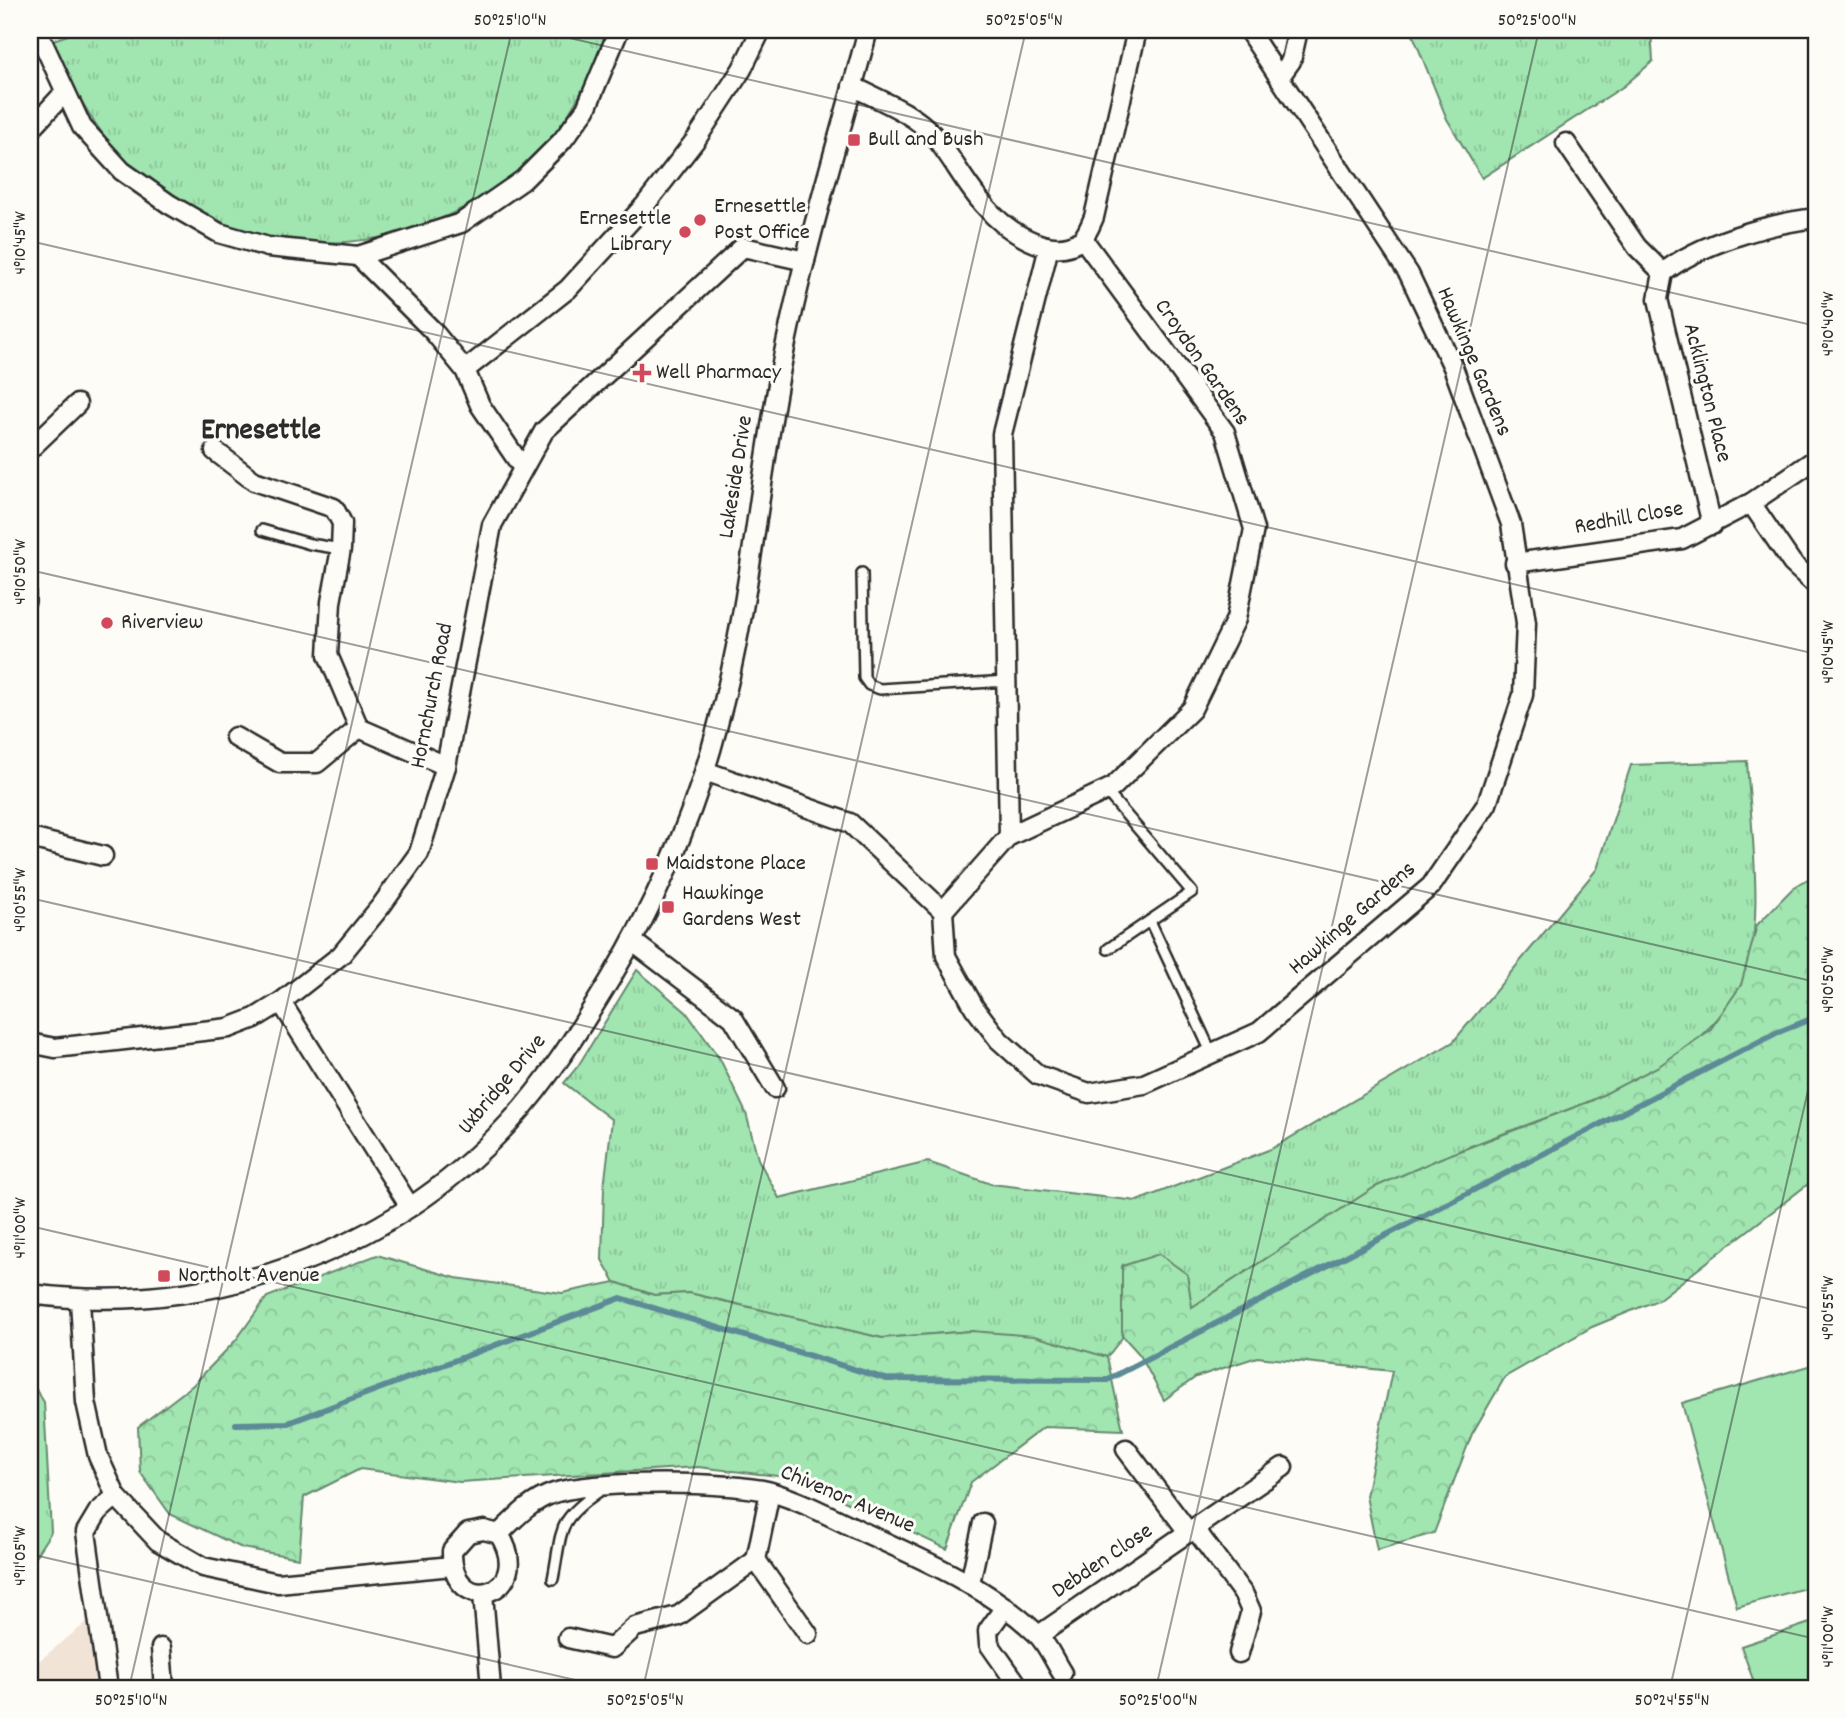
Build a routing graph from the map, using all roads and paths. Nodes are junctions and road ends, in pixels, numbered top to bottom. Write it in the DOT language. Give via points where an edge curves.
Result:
graph roads {
  1 [pos="37,30"];
  2 [pos="619,30"];
  3 [pos="761,30"];
  4 [pos="868,30"];
  5 [pos="1137,30"];
  6 [pos="1248,30"];
  7 [pos="1298,30"];
  8 [pos="1280,75"];
  9 [pos="852,86"];
  10 [pos="65,92"];
  11 [pos="30,130"];
  12 [pos="1566,143"];
  13 [pos="1816,218"];
  14 [pos="1083,239"];
  15 [pos="1049,247"];
  16 [pos="358,256"];
  17 [pos="804,261"];
  18 [pos="1662,273"];
  19 [pos="465,370"];
  20 [pos="78,404"];
  21 [pos="30,449"];
  22 [pos="215,451"];
  23 [pos="1816,459"];
  24 [pos="522,467"];
  25 [pos="1751,503"];
  26 [pos="1712,525"];
  27 [pos="262,530"];
  28 [pos="341,549"];
  29 [pos="1515,564"];
  30 [pos="862,573"];
  31 [pos="30,575"];
  32 [pos="1816,585"];
  33 [pos="30,602"];
  34 [pos="1008,681"];
  35 [pos="359,728"];
  36 [pos="235,737"];
  37 [pos="446,766"];
  38 [pos="705,771"];
  39 [pos="1105,790"];
  40 [pos="1009,836"];
  41 [pos="30,838"];
  42 [pos="103,856"];
  43 [pos="943,911"];
  44 [pos="1150,921"];
  45 [pos="632,941"];
  46 [pos="1108,949"];
  47 [pos="281,1002"];
  48 [pos="30,1042"];
  49 [pos="1212,1054"];
  50 [pos="775,1088"];
  51 [pos="410,1207"];
  52 [pos="30,1294"];
  53 [pos="80,1300"];
  54 [pos="1126,1449"];
  55 [pos="1283,1467"];
  56 [pos="605,1487"];
  57 [pos="770,1492"];
  58 [pos="116,1496"];
  59 [pos="983,1523"];
  60 [pos="1192,1531"];
  61 [pos="499,1534"];
  62 [pos="756,1560"];
  63 [pos="452,1566"];
  64 [pos="553,1579"];
  65 [pos="970,1583"];
  66 [pos="483,1594"];
  67 [pos="1005,1606"];
  68 [pos="808,1634"];
  69 [pos="1039,1635"];
  70 [pos="568,1638"];
  71 [pos="161,1648"];
  72 [pos="1240,1654"];
  73 [pos="1062,1673"];
  74 [pos="108,1688"];
  75 [pos="164,1688"];
  76 [pos="491,1688"];
  77 [pos="1020,1688"];
  1 -- 10 [label="street"];
  2 -- 16 [label="street" via="586,109 523,180 461,223"];
  3 -- 19 [label="street" via="742,69 697,138 645,205 568,289"];
  4 -- 9 [label="street, Lakeside Drive"];
  5 -- 14 [label="street" via="1094,217"];
  6 -- 8 [label="street, Hawkinge Gardens"];
  7 -- 8 [label="street" via="1290,61"];
  8 -- 29 [label="street, Hawkinge Gardens" via="1409,274 1453,367 1487,457 1511,524"];
  9 -- 15 [label="street" via="903,111 933,134 1003,224"];
  9 -- 17 [label="street, Lakeside Drive"];
  10 -- 11 [label="street"];
  10 -- 16 [label="street" via="82,127 122,171 219,233 268,247"];
  12 -- 18 [label="street" via="1637,247"];
  13 -- 18 [label="street" via="1703,247"];
  14 -- 15 [label="street"];
  14 -- 39 [label="street, Croydon Gardens" via="1225,432 1254,529 1235,624 1192,709"];
  15 -- 34 [label="street" via="1002,434"];
  16 -- 19 [label="street"];
  17 -- 24 [label="street, Hornchurch Road" via="743,247 544,431"];
  17 -- 38 [label="street, Lakeside Drive" via="774,402 735,651"];
  18 -- 26 [label="street, Acklington Place" via="1658,299"];
  19 -- 24 [label="street" via="480,405"];
  20 -- 21 [label="street"];
  22 -- 28 [label="street" via="254,481 334,508 342,523"];
  23 -- 25 [label="street, Redhill Close"];
  24 -- 37 [label="street, Hornchurch Road" via="492,525"];
  25 -- 26 [label="street, Redhill Close"];
  25 -- 32 [label="street" via="1792,563"];
  26 -- 29 [label="street, Redhill Close" via="1682,539"];
  27 -- 28 [label="lane"];
  28 -- 35 [label="street" via="328,655"];
  29 -- 49 [label="street, Hawkinge Gardens" via="1526,622 1522,695 1487,804 1431,886 1259,1032"];
  30 -- 34 [label="lane" via="864,678 869,685 880,689"];
  31 -- 33 [label="lane"];
  34 -- 40 [label="street"];
  35 -- 36 [label="street" via="317,763 279,763"];
  35 -- 37 [label="street"];
  37 -- 47 [label="street, Hornchurch Road" via="419,853 341,955"];
  38 -- 43 [label="street" via="850,823"];
  38 -- 45 [label="street, Uxbridge Drive" via="673,858"];
  39 -- 40 [label="street, Croydon Gardens"];
  39 -- 44 [label="lane" via="1192,892"];
  40 -- 43 [label="street, Croydon Gardens"];
  41 -- 42 [label="street"];
  43 -- 49 [label="street, Hawkinge Gardens" via="946,956 974,1007 999,1040 1038,1076 1088,1093 1144,1084"];
  44 -- 46 [label="lane"];
  44 -- 49 [label="lane"];
  45 -- 50 [label="street" via="733,1018"];
  45 -- 51 [label="street, Uxbridge Drive" via="580,1030 523,1107 473,1158"];
  47 -- 48 [label="street, Hornchurch Road" via="229,1028 55,1048"];
  47 -- 51 [label="street"];
  51 -- 53 [label="street, Uxbridge Drive" via="353,1240 290,1267 218,1288 162,1297"];
  52 -- 53 [label="street"];
  53 -- 58 [label="street" via="86,1402 98,1456"];
  54 -- 60 [label="street"];
  55 -- 60 [label="street, Debden Close"];
  56 -- 57 [label="street, Chivenor Avenue" via="702,1485"];
  56 -- 61 [label="street, Chivenor Avenue" via="554,1493 532,1504"];
  56 -- 64 [label="lane" via="564,1520"];
  57 -- 62 [label="street"];
  57 -- 65 [label="street, Chivenor Avenue"];
  58 -- 63 [label="street" via="158,1541 203,1567 233,1575 278,1583"];
  58 -- 74 [label="street" via="98,1512 86,1532"];
  59 -- 65 [label="street"];
  60 -- 69 [label="street, Debden Close"];
  60 -- 72 [label="street" via="1244,1595 1251,1611"];
  61 -- 63 [label="street" via="484,1530 460,1538 452,1551"];
  61 -- 66 [label="street" via="508,1548 504,1582 496,1591"];
  62 -- 68 [label="street"];
  62 -- 70 [label="street" via="678,1616 635,1627 612,1648"];
  63 -- 66 [label="street" via="457,1580 468,1590"];
  65 -- 67 [label="street, Chivenor Avenue"];
  66 -- 76 [label="street"];
  67 -- 69 [label="street, Chivenor Avenue"];
  67 -- 77 [label="street" via="988,1631 989,1644"];
  69 -- 73 [label="street, Chivenor Avenue"];
  71 -- 75 [label="street"];
}
